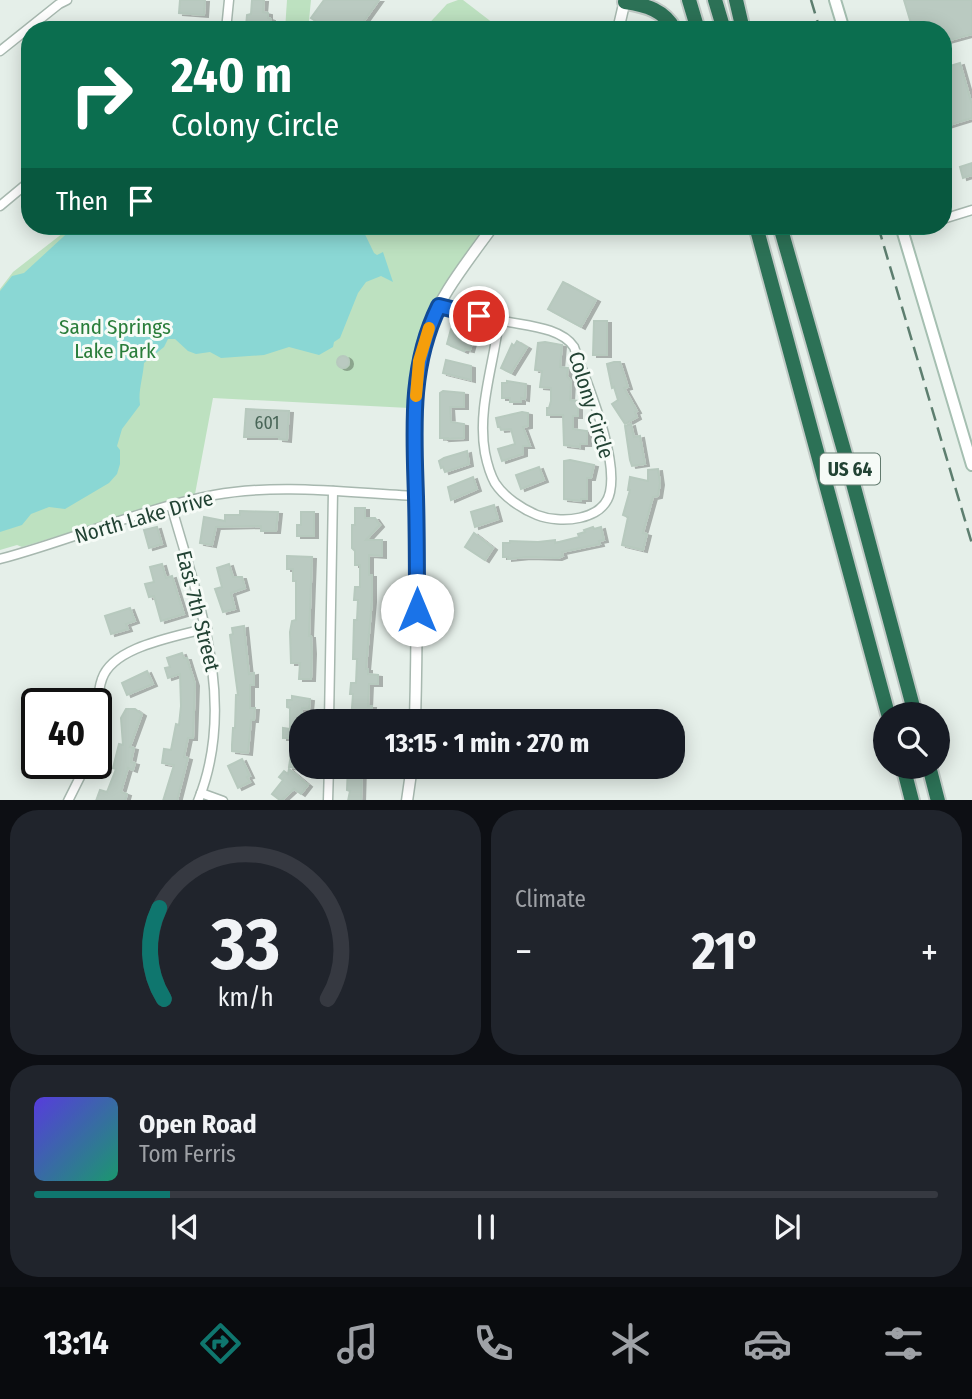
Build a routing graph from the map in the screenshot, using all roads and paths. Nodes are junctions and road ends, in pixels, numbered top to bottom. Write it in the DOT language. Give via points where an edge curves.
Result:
graph roads {
  1 [pos="229,0"];
  2 [pos="689,0"];
  3 [pos="715,0"];
  4 [pos="736,0"];
  5 [pos="835,0"];
  6 [pos="60,1"];
  7 [pos="625,1"];
  8 [pos="36,21"];
  9 [pos="227,21"];
  10 [pos="620,21"];
  11 [pos="668,21"];
  12 [pos="695,21"];
  13 [pos="721,21"];
  14 [pos="741,21"];
  15 [pos="841,21"];
  16 [pos="21,34"];
  17 [pos="0,51"];
  18 [pos="21,188"];
  19 [pos="0,206"];
  20 [pos="972,210"];
  21 [pos="952,216"];
  22 [pos="487,235"];
  23 [pos="758,235"];
  24 [pos="783,235"];
  25 [pos="904,235"];
  26 [pos="439,306"];
  27 [pos="499,320"];
  28 [pos="972,465"];
  29 [pos="333,491"];
  30 [pos="416,496"];
  31 [pos="171,505"];
  32 [pos="0,559"];
  33 [pos="207,628"];
  34 [pos="100,688"];
  35 [pos="885,702"];
  36 [pos="912,702"];
  37 [pos="330,709"];
  38 [pos="415,709"];
  39 [pos="79,779"];
  40 [pos="329,779"];
  41 [pos="410,779"];
  42 [pos="906,779"];
  43 [pos="932,779"];
  44 [pos="199,797"];
  45 [pos="68,800"];
  46 [pos="223,800"];
  47 [pos="328,800"];
  48 [pos="407,800"];
  49 [pos="912,800"];
  50 [pos="938,800"];
  1 -- 9 [label="street"];
  2 -- 12 [label="highway"];
  3 -- 13 [label="highway"];
  4 -- 14 [label="highway"];
  5 -- 15 [label="main road"];
  6 -- 8 [label="street"];
  7 -- 10 [label="street"];
  7 -- 11 [label="highway" via="656,10"];
  16 -- 17 [label="street"];
  18 -- 19 [label="street"];
  20 -- 21 [label="street"];
  22 -- 26 [label="street"];
  23 -- 35 [label="highway, US 64"];
  24 -- 36 [label="highway, US 64"];
  25 -- 28 [label="main road"];
  26 -- 27 [label="street, Colony Circle"];
  26 -- 30 [label="street" via="419,361"];
  27 -- 27 [label="street, Colony Circle" via="483,418 485,453 495,483 510,499 537,515 558,519 592,514 606,502 611,477 600,421 574,348 560,334"];
  29 -- 30 [label="street, North Lake Drive"];
  29 -- 31 [label="street, North Lake Drive" via="258,489"];
  29 -- 37 [label="street"];
  30 -- 38 [label="street"];
  31 -- 32 [label="street, North Lake Drive"];
  31 -- 33 [label="street, East 7th Street"];
  33 -- 34 [label="street" via="121,655 108,667"];
  33 -- 44 [label="street, East 7th Street" via="215,678 213,733"];
  39 -- 45 [label="street"];
  40 -- 47 [label="street"];
  41 -- 48 [label="street"];
  42 -- 49 [label="highway"];
  43 -- 50 [label="highway"];
  44 -- 46 [label="street"];
}
